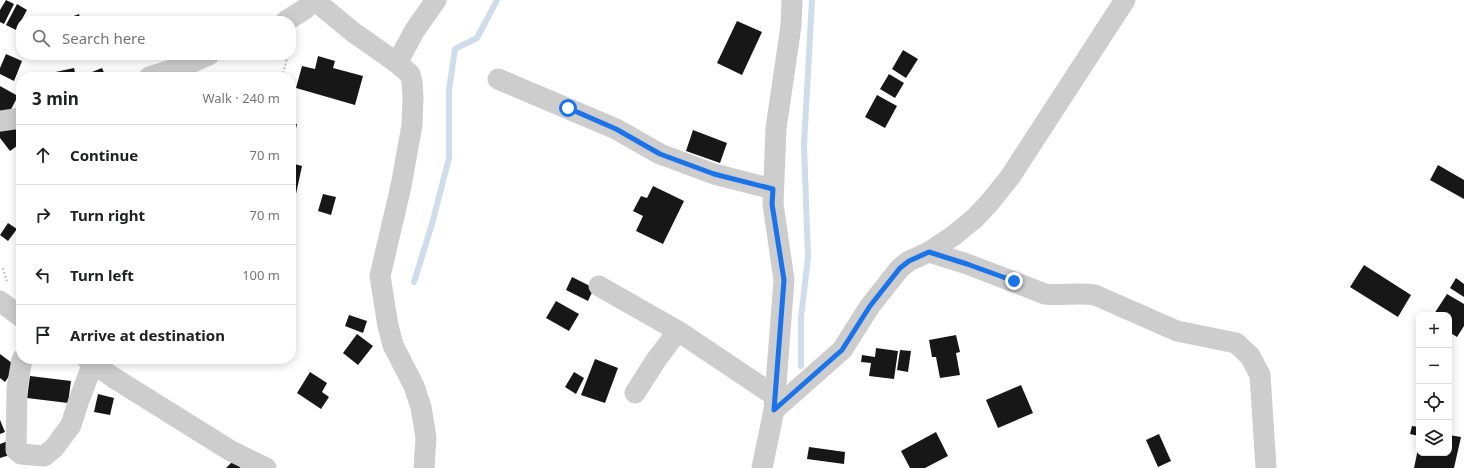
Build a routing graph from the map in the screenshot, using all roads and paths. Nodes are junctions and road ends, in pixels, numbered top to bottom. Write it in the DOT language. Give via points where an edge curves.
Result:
graph roads {
  1 [pos="314,0"];
  2 [pos="436,0"];
  3 [pos="792,0"];
  4 [pos="1125,0"];
  5 [pos="294,16"];
  6 [pos="198,60"];
  7 [pos="287,60"];
  8 [pos="397,63"];
  9 [pos="165,72"];
  10 [pos="283,72"];
  11 [pos="498,79"];
  12 [pos="16,119"];
  13 [pos="0,121"];
  14 [pos="773,189"];
  15 [pos="929,252"];
  16 [pos="598,286"];
  17 [pos="0,301"];
  18 [pos="16,313"];
  19 [pos="678,331"];
  20 [pos="21,364"];
  21 [pos="89,364"];
  22 [pos="94,364"];
  23 [pos="635,393"];
  24 [pos="775,403"];
  25 [pos="266,468"];
  26 [pos="424,468"];
  27 [pos="762,468"];
  28 [pos="1266,468"];
  1 -- 5 [label="street"];
  1 -- 8 [label="street"];
  2 -- 8 [label="street" via="415,30"];
  3 -- 14 [label="street" via="791,26 776,128"];
  4 -- 15 [label="street" via="1010,177 975,218"];
  6 -- 9 [label="street"];
  7 -- 10 [label="path"];
  8 -- 26 [label="street" via="410,74 412,82 412,125 380,276 393,345 414,386 421,407 426,438"];
  11 -- 14 [label="street" via="616,129 660,154 714,174"];
  12 -- 13 [label="street"];
  14 -- 24 [label="street" via="772,204 784,280"];
  15 -- 24 [label="street" via="900,268 870,306 842,350"];
  15 -- 28 [label="street" via="1045,294 1095,295 1177,331 1236,344 1250,356 1260,375"];
  16 -- 19 [label="street"];
  17 -- 18 [label="street"];
  19 -- 23 [label="street"];
  19 -- 24 [label="street"];
  20 -- 21 [label="street" via="17,388 16,450 21,454 44,456 54,448 71,425"];
  22 -- 25 [label="street" via="231,451"];
  24 -- 27 [label="street"];
}
